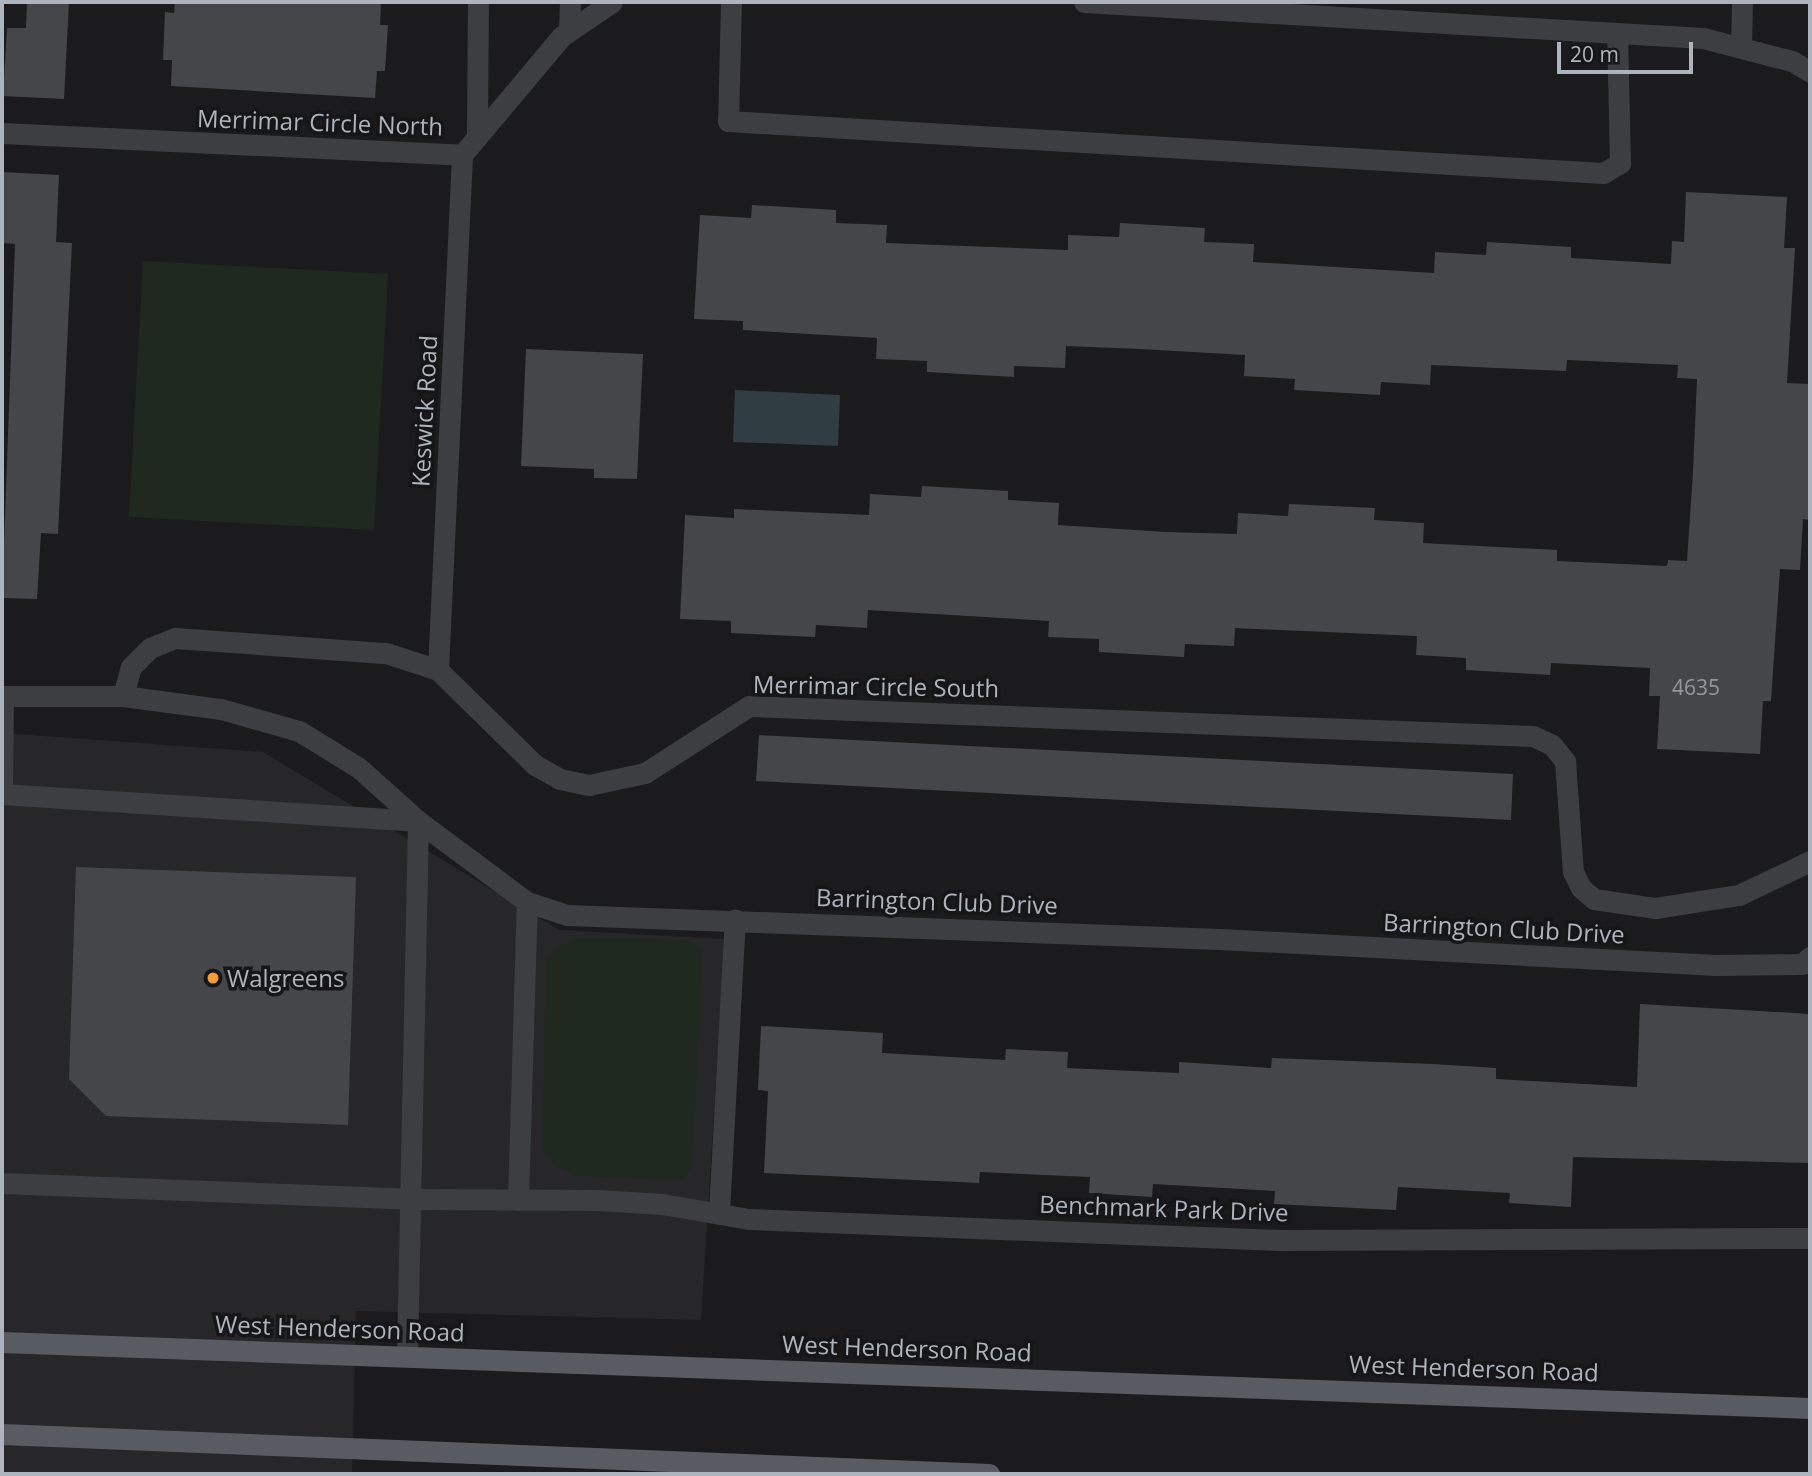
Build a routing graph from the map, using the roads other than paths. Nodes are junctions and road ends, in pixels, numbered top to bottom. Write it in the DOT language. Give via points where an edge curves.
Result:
graph roads {
  1 [pos="478,2"];
  2 [pos="570,2"];
  3 [pos="612,2"];
  4 [pos="731,2"];
  5 [pos="1084,2"];
  6 [pos="1742,2"];
  7 [pos="1298,7"];
  8 [pos="569,31"];
  9 [pos="1617,34"];
  10 [pos="1741,46"];
  11 [pos="1810,72"];
  12 [pos="2,133"];
  13 [pos="477,135"];
  14 [pos="462,155"];
  15 [pos="438,670"];
  16 [pos="3,696"];
  17 [pos="123,696"];
  18 [pos="2,792"];
  19 [pos="418,821"];
  20 [pos="1810,861"];
  21 [pos="527,902"];
  22 [pos="735,919"];
  23 [pos="1807,962"];
  24 [pos="2,1182"];
  25 [pos="412,1199"];
  26 [pos="518,1200"];
  27 [pos="719,1212"];
  28 [pos="1810,1238"];
  29 [pos="2,1342"];
  30 [pos="407,1357"];
  31 [pos="1810,1408"];
  32 [pos="2,1434"];
  33 [pos="989,1474"];
  1 -- 13 [label="street"];
  2 -- 8 [label="street"];
  3 -- 8 [label="street, Merrimar Circle North"];
  4 -- 9 [label="street" via="728,121 1603,173 1620,163"];
  5 -- 7 [label="street"];
  6 -- 10 [label="street"];
  7 -- 9 [label="street"];
  8 -- 13 [label="street, Merrimar Circle North"];
  9 -- 10 [label="street" via="1703,38"];
  10 -- 11 [label="street" via="1792,61"];
  12 -- 14 [label="street, Merrimar Circle North"];
  13 -- 14 [label="street, Merrimar Circle North"];
  14 -- 15 [label="street, Keswick Road"];
  15 -- 17 [label="street, Merrimar Circle South" via="386,653 175,638 150,648 131,667"];
  15 -- 20 [label="street, Merrimar Circle South" via="535,765 560,779 589,785 645,773 749,706 1533,736 1552,745 1565,761 1573,872 1581,888 1594,899 1655,908 1739,895"];
  16 -- 17 [label="street"];
  16 -- 18 [label="street"];
  17 -- 19 [label="street, Barrington Club Drive" via="221,709 299,731 359,768"];
  18 -- 19 [label="street"];
  19 -- 21 [label="street, Barrington Club Drive"];
  19 -- 25 [label="street"];
  21 -- 22 [label="street, Barrington Club Drive" via="567,915"];
  21 -- 26 [label="street"];
  22 -- 23 [label="street, Barrington Club Drive" via="1712,965"];
  22 -- 27 [label="street"];
  24 -- 25 [label="street, Benchmark Park Drive"];
  25 -- 26 [label="street, Benchmark Park Drive"];
  25 -- 30 [label="street"];
  26 -- 27 [label="street, Benchmark Park Drive" via="649,1203"];
  27 -- 28 [label="street, Benchmark Park Drive" via="749,1219 1278,1240"];
  29 -- 30 [label="main road, West Henderson Road"];
  30 -- 31 [label="main road, West Henderson Road"];
  32 -- 33 [label="main road"];
}
